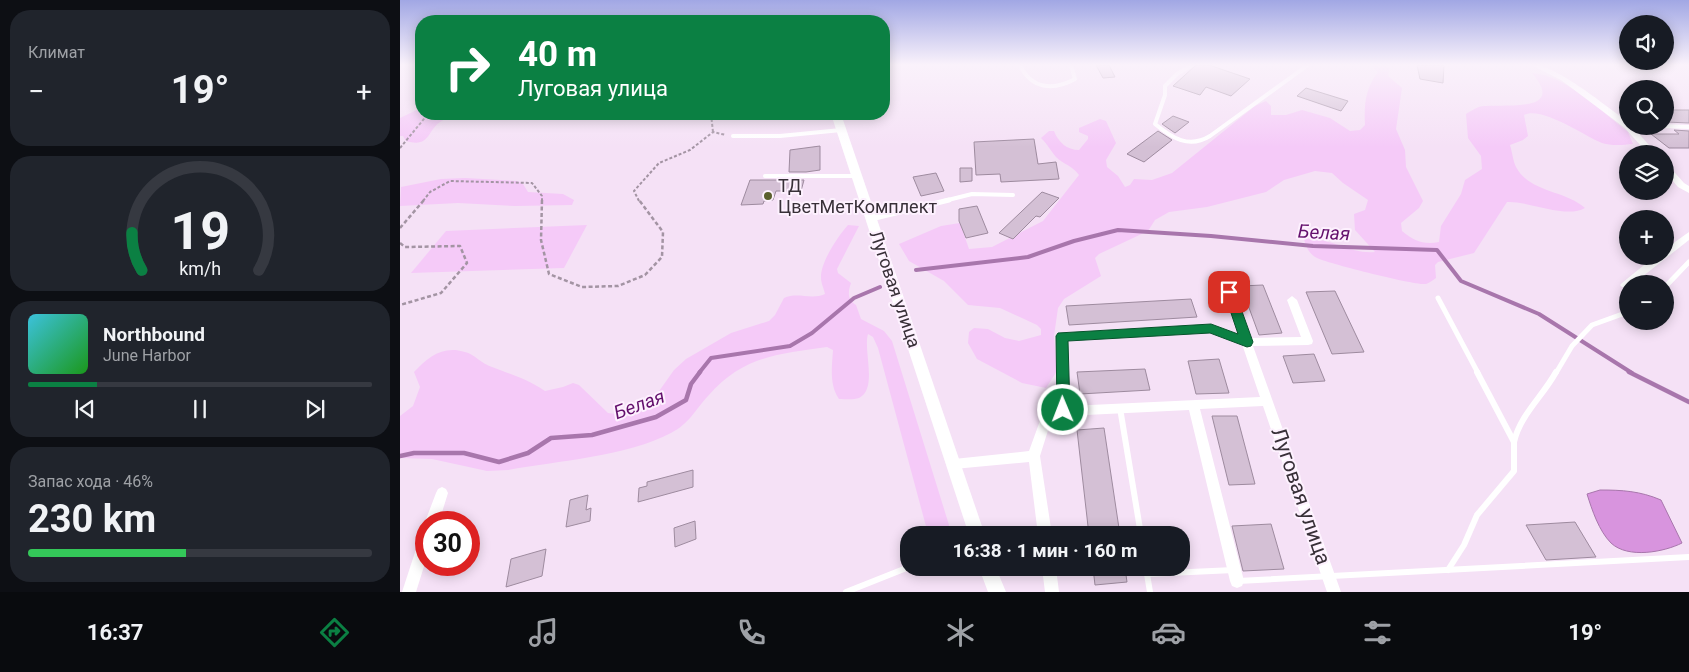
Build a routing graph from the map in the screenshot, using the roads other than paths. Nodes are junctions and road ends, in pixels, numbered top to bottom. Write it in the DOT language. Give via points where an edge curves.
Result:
graph roads {
  1 [pos="1165,93"];
  2 [pos="1271,93"];
  3 [pos="1582,93"];
  4 [pos="1619,119"];
  5 [pos="838,120"];
  6 [pos="1674,126"];
  7 [pos="1689,127"];
  8 [pos="841,130"];
  9 [pos="1636,135"];
  10 [pos="733,136"];
  11 [pos="1645,145"];
  12 [pos="765,176"];
  13 [pos="856,176"];
  14 [pos="1674,177"];
  15 [pos="1689,190"];
  16 [pos="1013,195"];
  17 [pos="871,219"];
  18 [pos="1689,235"];
  19 [pos="1674,247"];
  20 [pos="1689,262"];
  21 [pos="1651,265"];
  22 [pos="1638,275"];
  23 [pos="1674,279"];
  24 [pos="1229,292"];
  25 [pos="1438,298"];
  26 [pos="1292,300"];
  27 [pos="1619,315"];
  28 [pos="1247,342"];
  29 [pos="1268,401"];
  30 [pos="1194,404"];
  31 [pos="1120,408"];
  32 [pos="1063,410"];
  33 [pos="1514,442"];
  34 [pos="1034,456"];
  35 [pos="954,464"];
  36 [pos="442,493"];
  37 [pos="436,511"];
  38 [pos="974,526"];
  39 [pos="1044,526"];
  40 [pos="1140,526"];
  41 [pos="1689,557"];
  42 [pos="1448,570"];
  43 [pos="900,571"];
  44 [pos="1190,573"];
  45 [pos="415,574"];
  46 [pos="991,576"];
  47 [pos="1050,576"];
  48 [pos="1148,576"];
  49 [pos="1236,576"];
  50 [pos="1329,576"];
  51 [pos="409,592"];
  52 [pos="846,592"];
  53 [pos="996,592"];
  54 [pos="1052,592"];
  55 [pos="1150,592"];
  56 [pos="1334,592"];
  1 -- 2 [label="lane" via="1155,124 1194,143 1215,133"];
  3 -- 4 [label="street"];
  5 -- 8 [label="street, Луговая улица"];
  6 -- 7 [label="street"];
  8 -- 10 [label="lane" via="780,136"];
  8 -- 13 [label="street, Луговая улица"];
  9 -- 11 [label="street"];
  12 -- 13 [label="lane"];
  13 -- 17 [label="street, Луговая улица"];
  14 -- 15 [label="street"];
  16 -- 17 [label="lane" via="972,194"];
  17 -- 35 [label="street, Луговая улица"];
  18 -- 19 [label="street"];
  20 -- 23 [label="lane"];
  21 -- 22 [label="street"];
  24 -- 28 [label="street, Луговая улица"];
  25 -- 33 [label="lane"];
  26 -- 28 [label="street" via="1308,341"];
  27 -- 33 [label="lane" via="1594,323 1581,334 1518,427"];
  28 -- 29 [label="street, Луговая улица"];
  28 -- 32 [label="street" via="1211,328 1062,336"];
  29 -- 30 [label="street"];
  29 -- 50 [label="street, Луговая улица"];
  30 -- 31 [label="street"];
  30 -- 49 [label="street"];
  31 -- 32 [label="street"];
  31 -- 40 [label="lane"];
  32 -- 34 [label="street" via="1045,421"];
  33 -- 42 [label="lane" via="1514,471 1477,515"];
  34 -- 35 [label="street"];
  34 -- 39 [label="street"];
  35 -- 38 [label="street, Луговая улица"];
  36 -- 37 [label="street"];
  41 -- 42 [label="lane"];
  42 -- 50 [label="lane"];
  43 -- 52 [label="lane"];
  44 -- 49 [label="lane"];
  45 -- 51 [label="street"];
  46 -- 53 [label="street"];
  47 -- 54 [label="street"];
  48 -- 55 [label="lane"];
  49 -- 50 [label="lane"];
  50 -- 56 [label="street, Луговая улица"];
}
